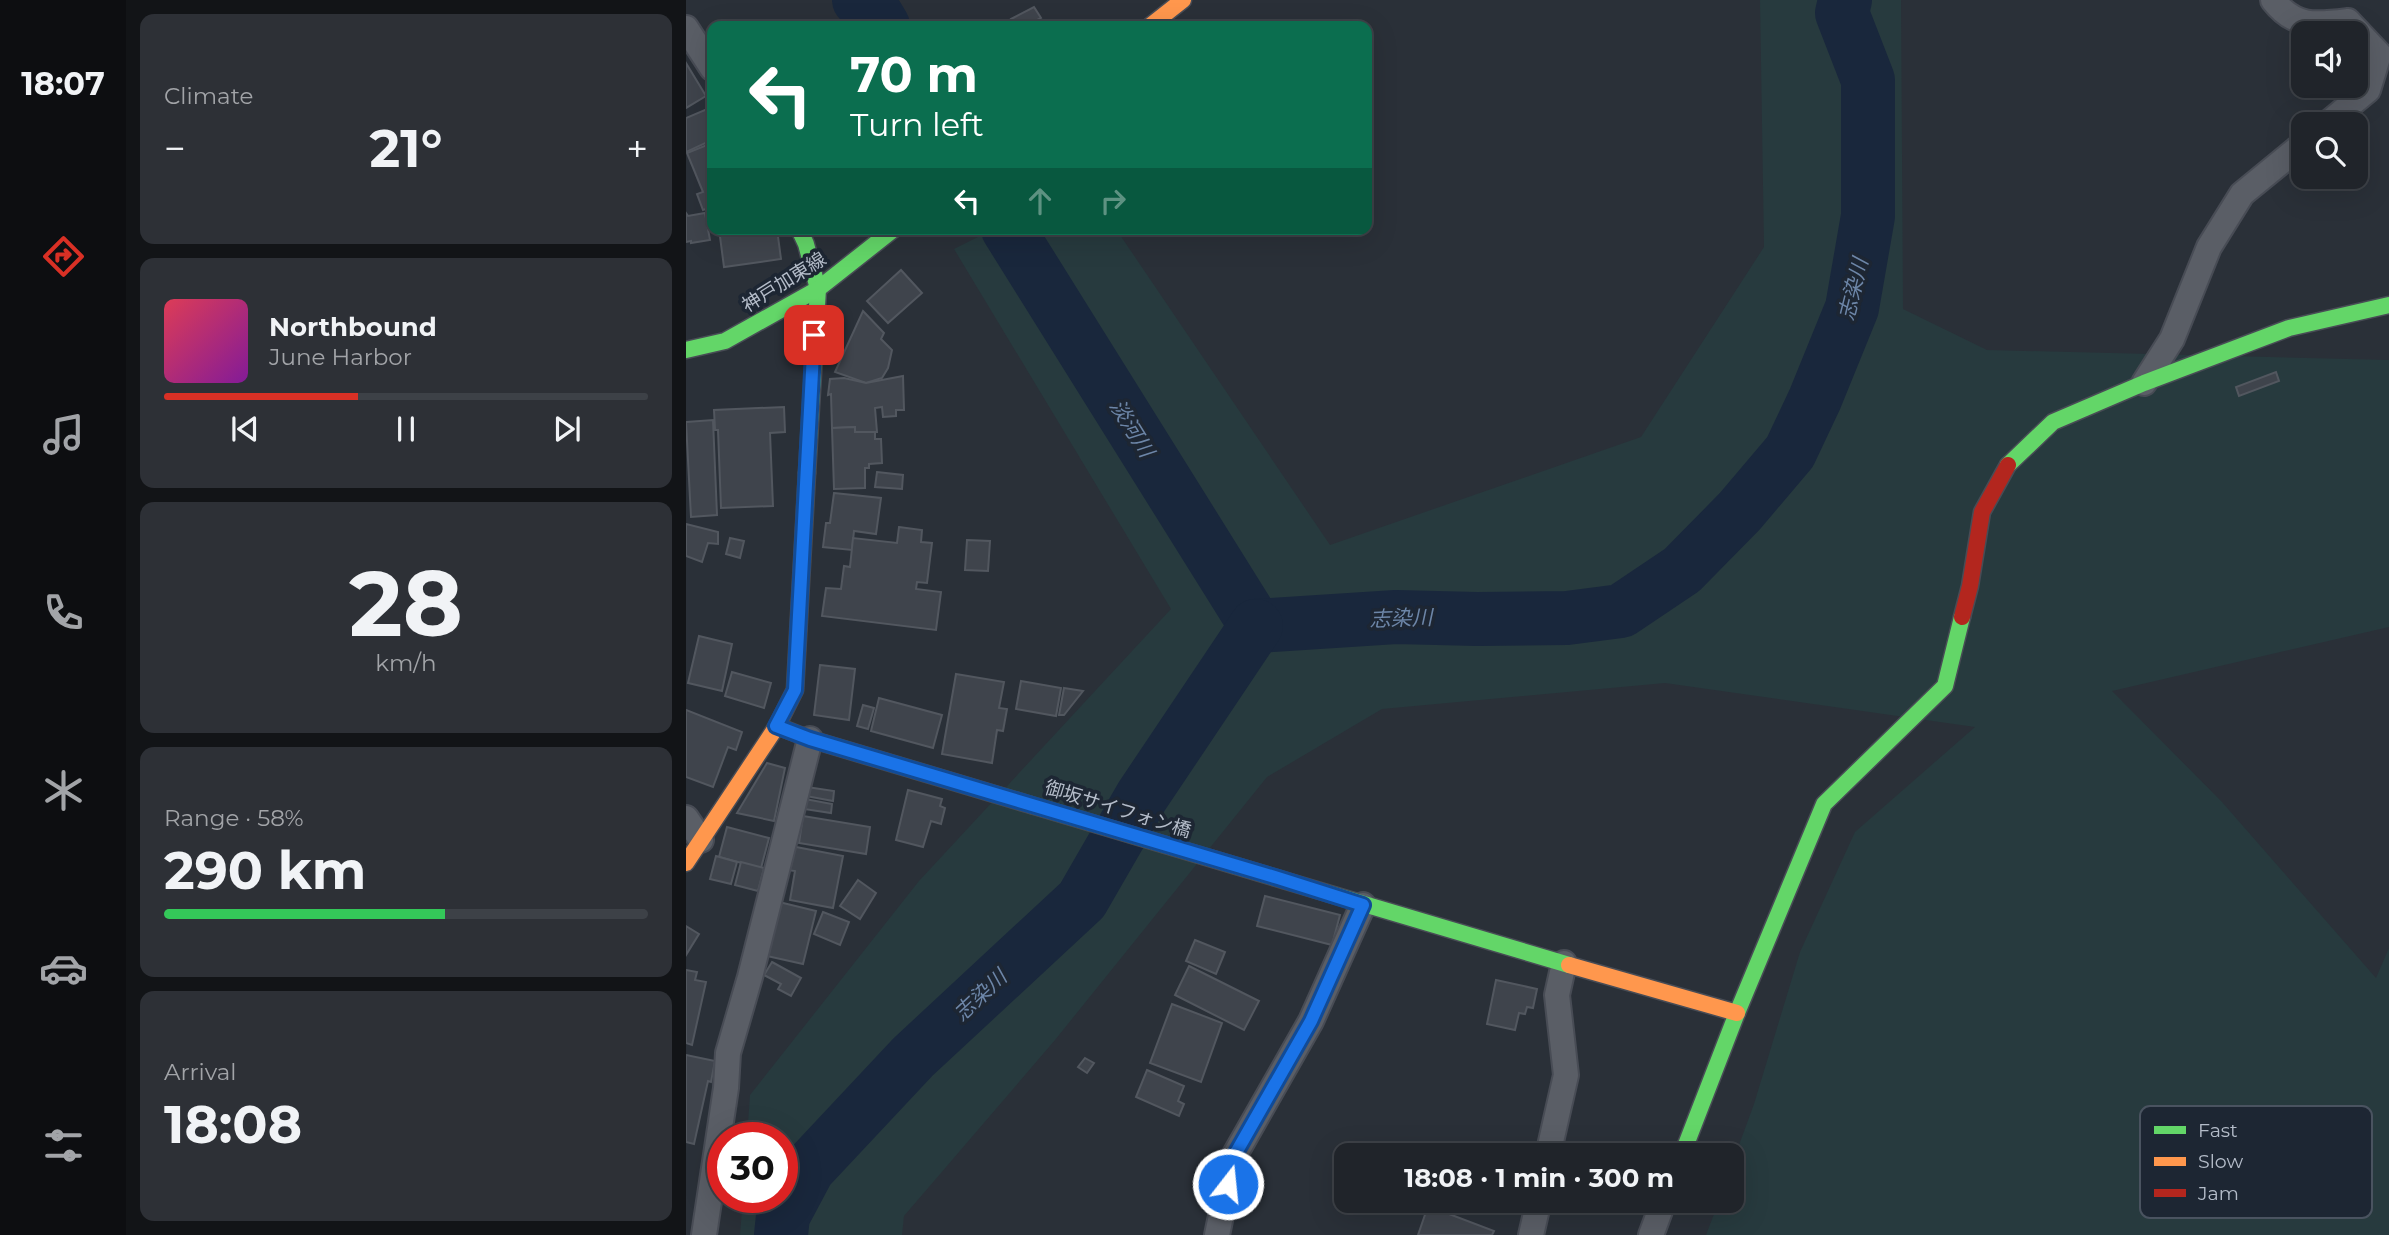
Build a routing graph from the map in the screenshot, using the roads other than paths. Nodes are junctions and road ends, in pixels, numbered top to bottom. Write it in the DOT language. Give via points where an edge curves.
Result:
graph roads {
  1 [pos="1183,0"];
  2 [pos="2273,0"];
  3 [pos="1156,21"];
  4 [pos="686,28"];
  5 [pos="707,60"];
  6 [pos="2341,112"];
  7 [pos="2291,154"];
  8 [pos="802,235"];
  9 [pos="886,235"];
  10 [pos="818,289"];
  11 [pos="2389,305"];
  12 [pos="686,350"];
  13 [pos="2144,383"];
  14 [pos="776,726"];
  15 [pos="810,739"];
  16 [pos="686,818"];
  17 [pos="701,840"];
  18 [pos="686,863"];
  19 [pos="1363,905"];
  20 [pos="1564,963"];
  21 [pos="1737,1013"];
  22 [pos="1551,1143"];
  23 [pos="1687,1143"];
  24 [pos="1536,1213"];
  25 [pos="1659,1213"];
  26 [pos="704,1235"];
  27 [pos="1217,1235"];
  28 [pos="1531,1235"];
  29 [pos="1651,1235"];
  1 -- 3 [label="street"];
  2 -- 6 [label="street" via="2285,15 2317,25 2348,21 2379,54 2368,90"];
  4 -- 5 [label="street"];
  7 -- 13 [label="street" via="2242,194 2209,247 2172,339"];
  8 -- 10 [label="street"];
  9 -- 10 [label="street, 神戸加東線"];
  10 -- 12 [label="street, 神戸加東線" via="725,341"];
  10 -- 14 [label="street" via="795,690"];
  11 -- 13 [label="street" via="2289,328"];
  13 -- 21 [label="street" via="2053,422 2007,466 1982,512 1970,586 1945,686 1824,804"];
  14 -- 15 [label="street, 御坂サイフォン橋"];
  14 -- 17 [label="street"];
  15 -- 19 [label="street, 御坂サイフォン橋"];
  15 -- 26 [label="street" via="728,1053"];
  16 -- 17 [label="street"];
  17 -- 18 [label="street"];
  19 -- 20 [label="street, 御坂サイフォン橋"];
  19 -- 27 [label="street" via="1311,1021 1233,1158"];
  20 -- 21 [label="street, 御坂サイフォン橋"];
  20 -- 22 [label="street" via="1557,995 1566,1076"];
  21 -- 23 [label="street"];
  24 -- 28 [label="street"];
  25 -- 29 [label="street"];
}
